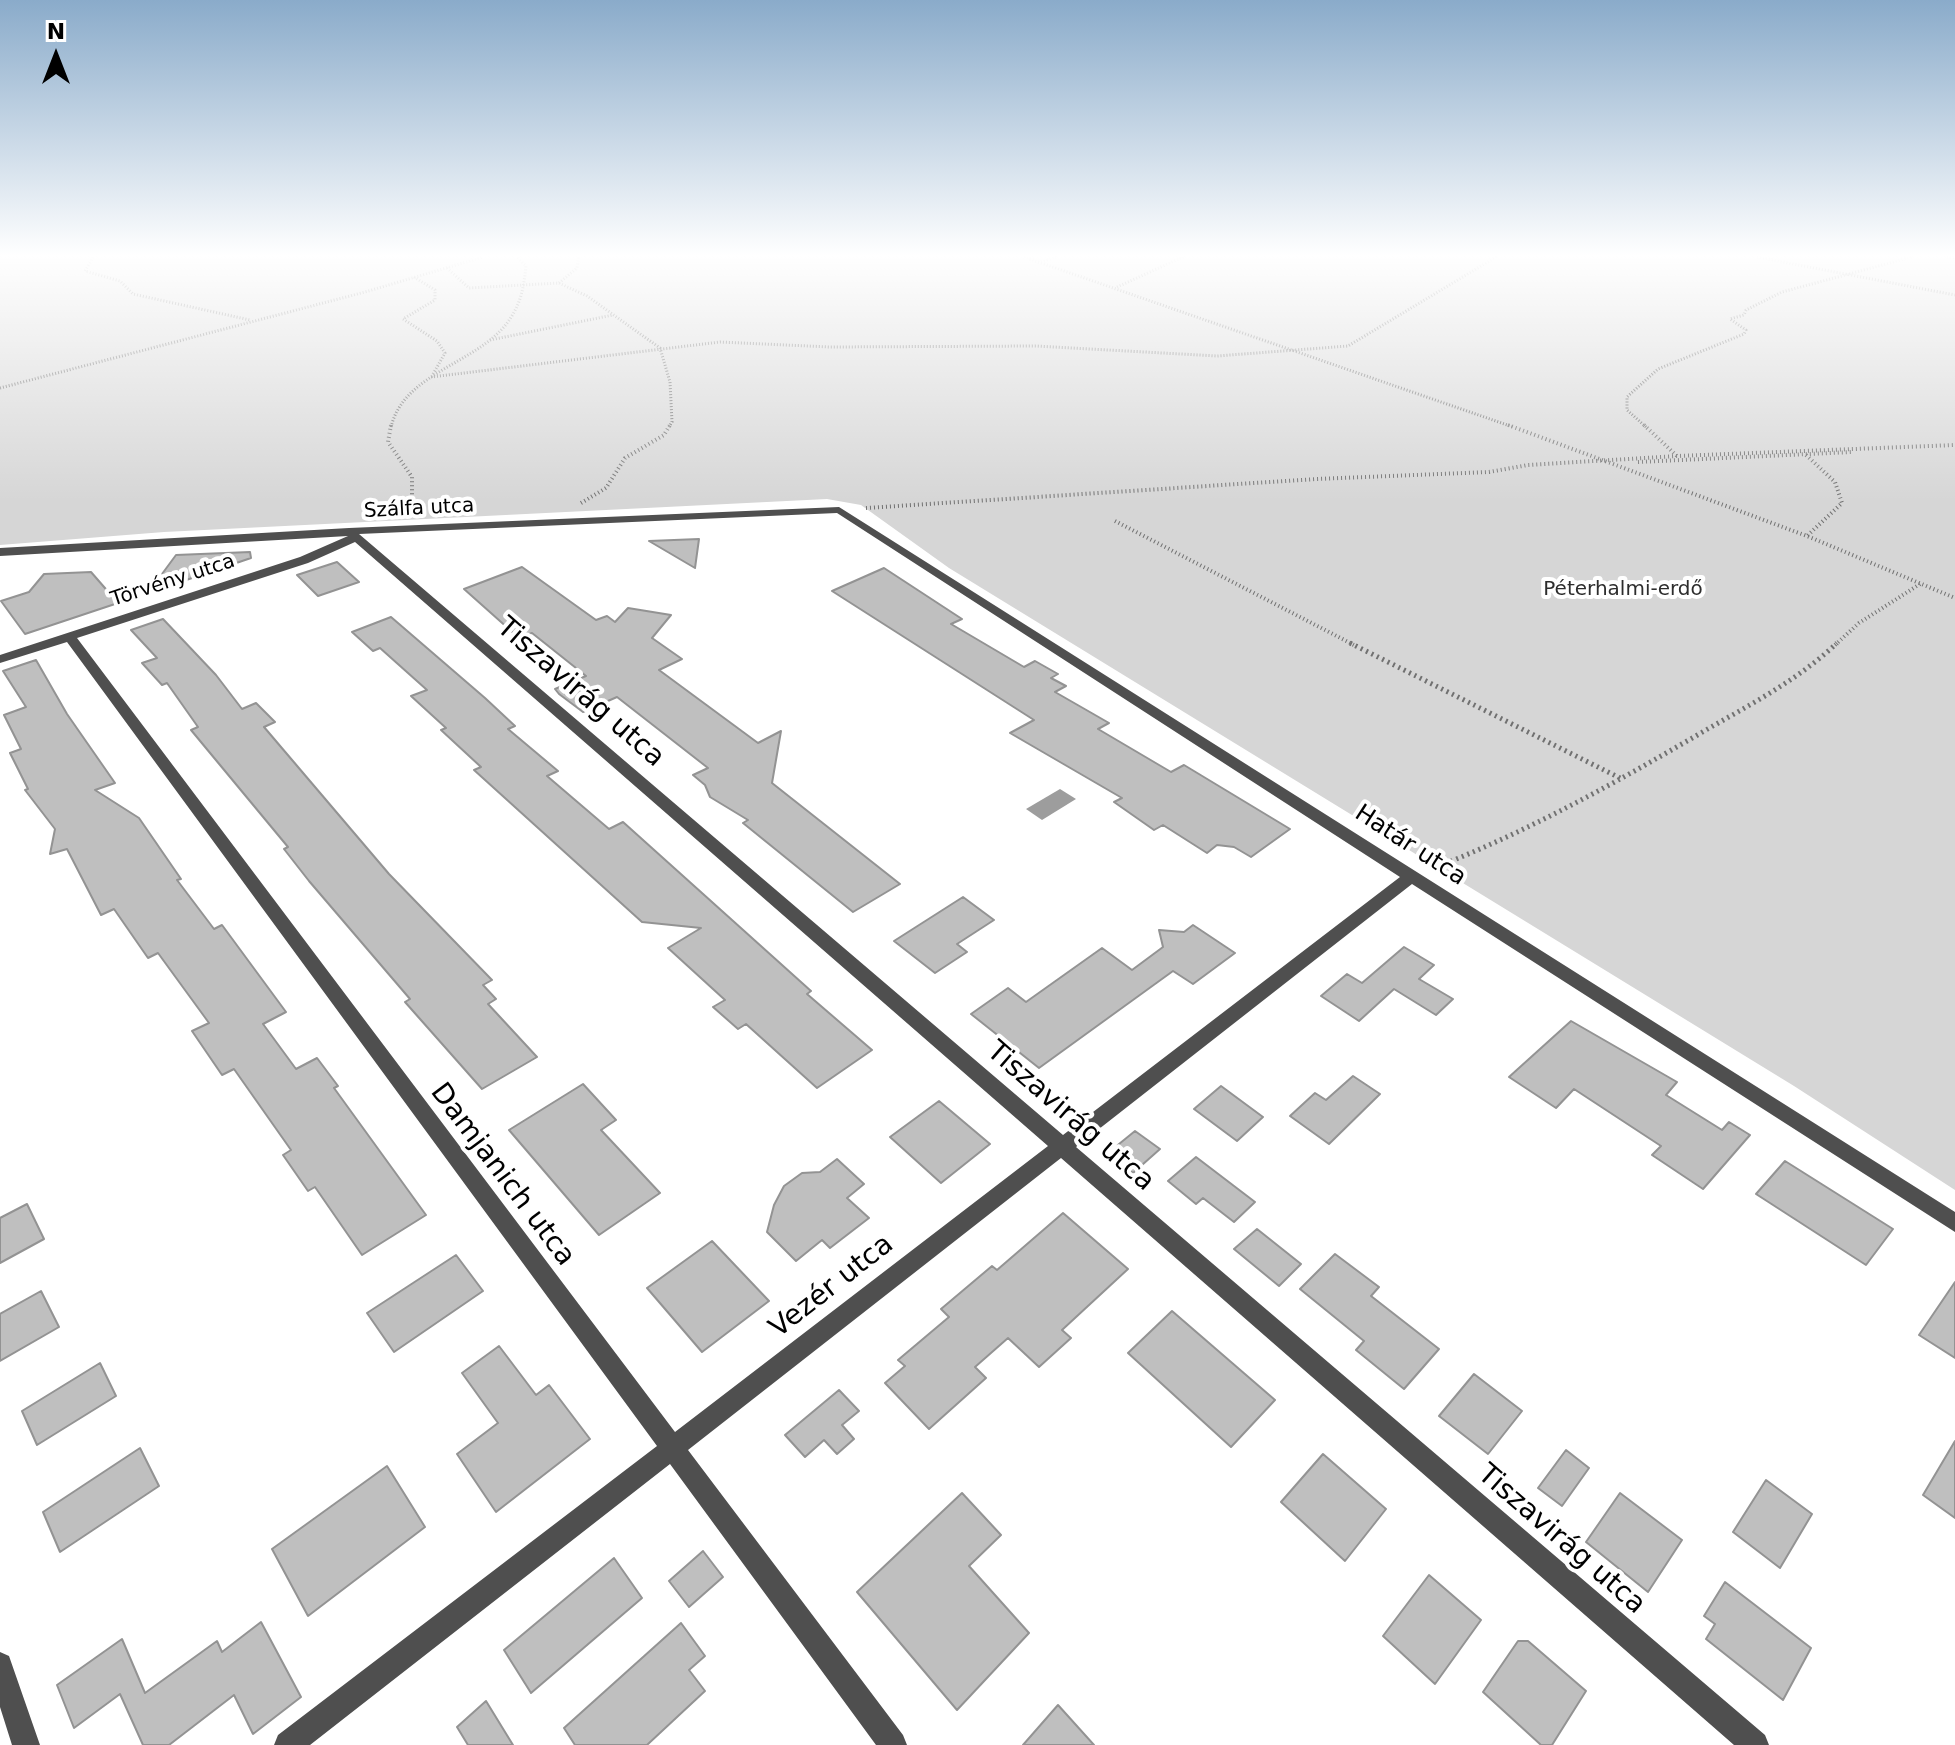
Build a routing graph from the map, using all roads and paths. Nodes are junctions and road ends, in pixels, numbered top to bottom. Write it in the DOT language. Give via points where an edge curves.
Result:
graph roads {
  1 [pos="183,338"];
  2 [pos="433,338"];
  3 [pos="496,338"];
  4 [pos="647,338"];
  5 [pos="1261,338"];
  6 [pos="1361,338"];
  7 [pos="1733,338"];
  8 [pos="488,340"];
  9 [pos="660,348"];
  10 [pos="1294,350"];
  11 [pos="431,377"];
  12 [pos="0,388"];
  13 [pos="1955,445"];
  14 [pos="1932,447"];
  15 [pos="1801,450"];
  16 [pos="1806,455"];
  17 [pos="1677,456"];
  18 [pos="1599,462"];
  19 [pos="839,510"];
  20 [pos="559,521"];
  21 [pos="1115,521"];
  22 [pos="406,528"];
  23 [pos="352,534"];
  24 [pos="1807,536"];
  25 [pos="0,552"];
  26 [pos="1921,584"];
  27 [pos="1955,598"];
  28 [pos="69,636"];
  29 [pos="0,659"];
  30 [pos="1623,779"];
  31 [pos="1412,876"];
  32 [pos="1063,1147"];
  33 [pos="1955,1223"];
  34 [pos="671,1450"];
  35 [pos="0,1665"];
  36 [pos="26,1745"];
  37 [pos="288,1745"];
  38 [pos="893,1745"];
  39 [pos="1755,1745"];
  1 -- 12 [label="path"];
  2 -- 11 [label="path" via="445,353"];
  3 -- 8 [label="path"];
  4 -- 9 [label="path"];
  5 -- 10 [label="path"];
  6 -- 10 [label="path" via="1348,346"];
  7 -- 17 [label="path" via="1658,369 1627,397 1627,410"];
  8 -- 11 [label="path" via="471,357"];
  9 -- 10 [label="path" via="720,342 1036,346 1217,356"];
  9 -- 11 [label="path"];
  9 -- 20 [label="path" via="670,382 672,422 664,435 625,458 606,488"];
  10 -- 18 [label="path"];
  11 -- 22 [label="path" via="394,415 388,442 412,477 413,509"];
  13 -- 14 [label="path"];
  14 -- 15 [label="path"];
  14 -- 16 [label="path"];
  15 -- 16 [label="path"];
  15 -- 17 [label="path"];
  16 -- 18 [label="path"];
  16 -- 24 [label="path" via="1835,482 1842,503"];
  17 -- 18 [label="path"];
  18 -- 19 [label="path"];
  18 -- 24 [label="path"];
  19 -- 20 [label="street, Szálfa utca"];
  19 -- 31 [label="street, Határ utca"];
  20 -- 22 [label="street, Szálfa utca"];
  21 -- 30 [label="path" via="1478,710"];
  22 -- 23 [label="street, Szálfa utca"];
  23 -- 25 [label="street, Szálfa utca"];
  23 -- 28 [label="street, Törvény utca" via="304,560"];
  23 -- 32 [label="street, Tiszavirág utca"];
  24 -- 26 [label="path"];
  26 -- 27 [label="path"];
  26 -- 30 [label="path" via="1859,623 1810,669"];
  28 -- 29 [label="street, Törvény utca"];
  28 -- 34 [label="street, Damjanich utca"];
  30 -- 31 [label="path" via="1504,841"];
  31 -- 32 [label="street, Vezér utca"];
  31 -- 33 [label="street, Határ utca"];
  32 -- 34 [label="street, Vezér utca"];
  32 -- 39 [label="street, Tiszavirág utca"];
  34 -- 37 [label="street, Vezér utca"];
  34 -- 38 [label="street, Damjanich utca"];
  35 -- 36 [label="street"];
}
